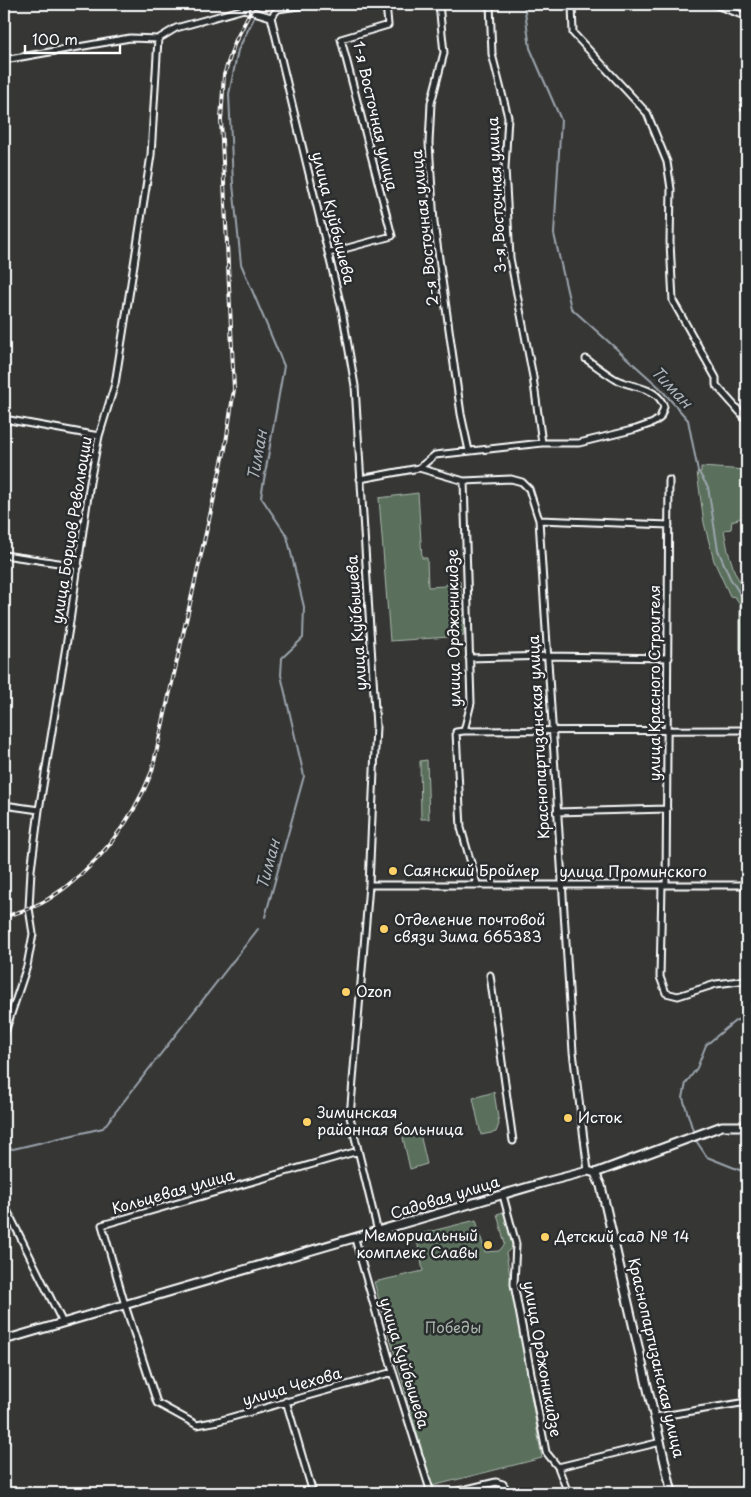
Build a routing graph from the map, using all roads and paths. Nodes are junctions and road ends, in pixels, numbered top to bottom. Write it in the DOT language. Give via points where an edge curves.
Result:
graph roads {
  1 [pos="311,4"];
  2 [pos="386,4"];
  3 [pos="439,4"];
  4 [pos="490,4"];
  5 [pos="572,4"];
  6 [pos="714,4"];
  7 [pos="271,17"];
  8 [pos="747,17"];
  9 [pos="158,39"];
  10 [pos="4,60"];
  11 [pos="329,253"];
  12 [pos="586,359"];
  13 [pos="5,419"];
  14 [pos="747,420"];
  15 [pos="4,432"];
  16 [pos="99,436"];
  17 [pos="542,444"];
  18 [pos="469,450"];
  19 [pos="419,468"];
  20 [pos="360,480"];
  21 [pos="464,480"];
  22 [pos="669,480"];
  23 [pos="539,520"];
  24 [pos="669,524"];
  25 [pos="4,555"];
  26 [pos="79,566"];
  27 [pos="549,656"];
  28 [pos="469,658"];
  29 [pos="669,658"];
  30 [pos="554,730"];
  31 [pos="747,730"];
  32 [pos="464,731"];
  33 [pos="669,731"];
  34 [pos="4,805"];
  35 [pos="666,809"];
  36 [pos="39,810"];
  37 [pos="556,812"];
  38 [pos="477,884"];
  39 [pos="562,884"];
  40 [pos="369,885"];
  41 [pos="664,885"];
  42 [pos="747,885"];
  43 [pos="490,975"];
  44 [pos="747,980"];
  45 [pos="4,1035"];
  46 [pos="747,1126"];
  47 [pos="512,1141"];
  48 [pos="358,1151"];
  49 [pos="592,1172"];
  50 [pos="503,1195"];
  51 [pos="4,1204"];
  52 [pos="378,1232"];
  53 [pos="355,1239"];
  54 [pos="125,1305"];
  55 [pos="63,1323"];
  56 [pos="4,1340"];
  57 [pos="392,1372"];
  58 [pos="286,1401"];
  59 [pos="747,1402"];
  60 [pos="656,1417"];
  61 [pos="197,1425"];
  62 [pos="662,1442"];
  63 [pos="558,1467"];
  64 [pos="313,1493"];
  65 [pos="431,1493"];
  66 [pos="450,1493"];
  67 [pos="508,1493"];
  68 [pos="568,1493"];
  69 [pos="672,1493"];
  1 -- 7 [label="street" via="278,9"];
  2 -- 11 [label="street, 1-я Восточная улица" via="388,25 341,39 392,236"];
  3 -- 18 [label="street, 2-я Восточная улица" via="444,53 431,103 428,143 434,223"];
  4 -- 17 [label="street, 3-я Восточная улица" via="492,54 508,117 506,168 510,258"];
  5 -- 14 [label="street" via="573,33 647,113 653,125 667,162 671,189 673,302 716,378 716,385"];
  6 -- 8 [label="street"];
  7 -- 9 [label="street" via="244,9 176,28"];
  7 -- 11 [label="street, улица Куйбышева"];
  9 -- 10 [label="street" via="130,38"];
  9 -- 16 [label="street, улица Борцов Революции" via="151,155 115,384"];
  11 -- 20 [label="street, улица Куйбышева" via="355,386"];
  12 -- 17 [label="street" via="616,379 645,388 659,397 664,407 662,416 636,430 579,443"];
  13 -- 15 [label="street"];
  13 -- 16 [label="street"];
  16 -- 26 [label="street, улица Борцов Революции"];
  17 -- 18 [label="street"];
  18 -- 19 [label="street" via="435,455"];
  19 -- 20 [label="street"];
  19 -- 21 [label="street"];
  20 -- 40 [label="street, улица Куйбышева" via="376,726"];
  21 -- 23 [label="street, Краснопартизанская улица" via="511,479 526,484"];
  21 -- 28 [label="street, улица Орджоникидзе"];
  22 -- 24 [label="street, улица Красного Строителя"];
  23 -- 24 [label="street"];
  23 -- 27 [label="street, Краснопартизанская улица"];
  24 -- 29 [label="street, улица Красного Строителя"];
  25 -- 26 [label="street"];
  26 -- 36 [label="street, улица Борцов Революции"];
  27 -- 28 [label="street"];
  27 -- 29 [label="street"];
  27 -- 30 [label="street, Краснопартизанская улица"];
  28 -- 32 [label="street, улица Орджоникидзе" via="471,703"];
  29 -- 33 [label="street, улица Красного Строителя"];
  30 -- 32 [label="street"];
  30 -- 33 [label="street"];
  30 -- 37 [label="street, Краснопартизанская улица"];
  31 -- 33 [label="street"];
  32 -- 38 [label="street, улица Орджоникидзе" via="456,732 462,828"];
  33 -- 35 [label="street, улица Красного Строителя"];
  34 -- 36 [label="street"];
  35 -- 37 [label="street"];
  35 -- 41 [label="street, улица Красного Строителя"];
  36 -- 45 [label="street, улица Борцов Революции" via="31,870 29,908 32,934 27,966"];
  37 -- 39 [label="street, Краснопартизанская улица"];
  38 -- 39 [label="street, улица Проминского"];
  38 -- 40 [label="street, улица Проминского"];
  39 -- 41 [label="street, улица Проминского"];
  39 -- 49 [label="street, Краснопартизанская улица" via="574,1052"];
  40 -- 48 [label="street, улица Куйбышева" via="351,1082 350,1117"];
  41 -- 42 [label="street, улица Проминского"];
  41 -- 44 [label="street, улица Красного Строителя" via="662,986 666,993 678,996 716,984"];
  43 -- 47 [label="street"];
  46 -- 49 [label="street, Садовая улица" via="722,1126"];
  48 -- 52 [label="street, улица Куйбышева"];
  48 -- 54 [label="street, Кольцевая улица" via="102,1225"];
  49 -- 50 [label="street, Садовая улица"];
  49 -- 60 [label="street, Краснопартизанская улица" via="601,1186"];
  50 -- 52 [label="street, Садовая улица"];
  50 -- 63 [label="street, улица Орджоникидзе" via="516,1244 514,1284 546,1452"];
  51 -- 55 [label="street"];
  52 -- 53 [label="street, Садовая улица"];
  53 -- 54 [label="street, Садовая улица"];
  53 -- 57 [label="street, улица Куйбышева"];
  54 -- 55 [label="street, Садовая улица"];
  54 -- 61 [label="street, Кольцевая улица" via="157,1403"];
  55 -- 56 [label="street, Садовая улица"];
  57 -- 58 [label="street, улица Чехова"];
  57 -- 65 [label="street, улица Куйбышева"];
  58 -- 61 [label="street, улица Чехова" via="218,1422"];
  58 -- 64 [label="street"];
  59 -- 60 [label="street"];
  60 -- 62 [label="street, Краснопартизанская улица"];
  62 -- 63 [label="street"];
  62 -- 69 [label="street, Краснопартизанская улица"];
  63 -- 68 [label="street, улица Орджоникидзе"];
  66 -- 67 [label="street" via="496,1482 503,1484"];
}
